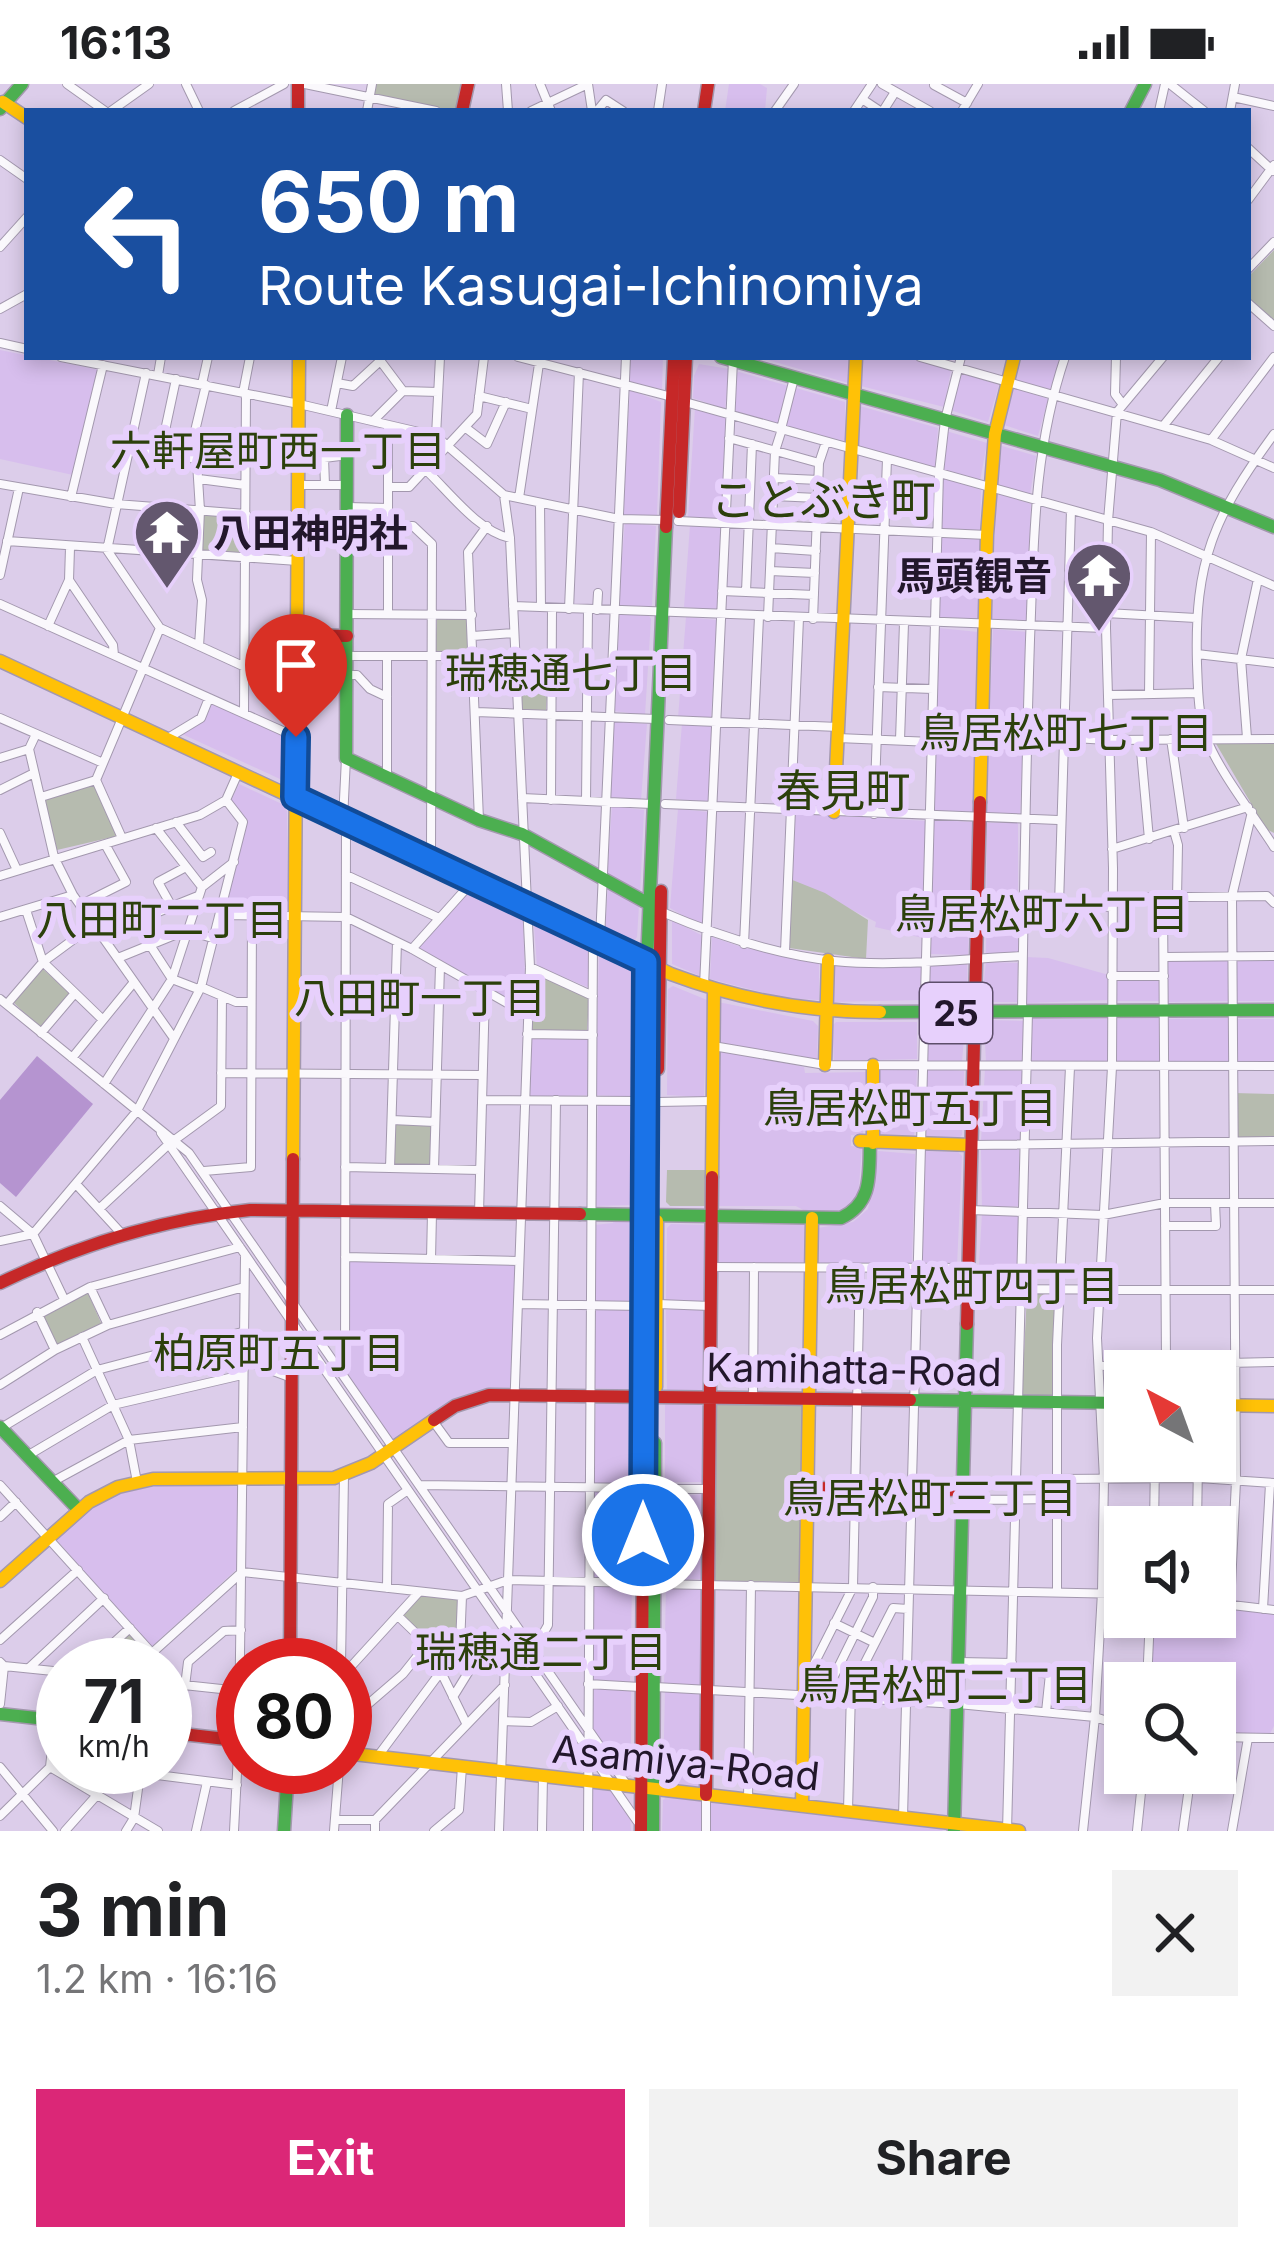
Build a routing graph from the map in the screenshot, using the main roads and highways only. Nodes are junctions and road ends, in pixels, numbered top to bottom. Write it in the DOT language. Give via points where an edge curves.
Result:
graph roads {
  1 [pos="22,84"];
  2 [pos="2,104"];
  3 [pos="298,360"];
  4 [pos="674,360"];
  5 [pos="685,360"];
  6 [pos="736,360"];
  7 [pos="856,360"];
  8 [pos="1013,360"];
  9 [pos="852,394"];
  10 [pos="678,400"];
  11 [pos="347,415"];
  12 [pos="995,434"];
  13 [pos="1274,527"];
  14 [pos="297,635"];
  15 [pos="347,636"];
  16 [pos="0,661"];
  17 [pos="295,797"];
  18 [pos="834,812"];
  19 [pos="655,908"];
  20 [pos="828,960"];
  21 [pos="653,965"];
  22 [pos="709,990"];
  23 [pos="1274,1010"];
  24 [pos="825,1012"];
  25 [pos="975,1012"];
  26 [pos="825,1065"];
  27 [pos="873,1065"];
  28 [pos="868,1143"];
  29 [pos="971,1145"];
  30 [pos="290,1210"];
  31 [pos="651,1215"];
  32 [pos="711,1216"];
  33 [pos="812,1218"];
  34 [pos="0,1283"];
  35 [pos="710,1396"];
  36 [pos="650,1398"];
  37 [pos="809,1398"];
  38 [pos="965,1401"];
  39 [pos="1104,1403"];
  40 [pos="1236,1405"];
  41 [pos="1274,1406"];
  42 [pos="0,1427"];
  43 [pos="293,1480"];
  44 [pos="808,1488"];
  45 [pos="963,1495"];
  46 [pos="79,1510"];
  47 [pos="0,1581"];
  48 [pos="291,1638"];
  49 [pos="0,1714"];
  50 [pos="36,1718"];
  51 [pos="372,1755"];
  52 [pos="640,1787"];
  53 [pos="286,1794"];
  54 [pos="706,1795"];
  55 [pos="802,1806"];
  56 [pos="954,1827"];
  57 [pos="649,1829"];
  58 [pos="1007,1830"];
  59 [pos="284,1831"];
  60 [pos="1019,1831"];
  1 -- 2 [label="main road"];
  3 -- 14 [label="main road"];
  4 -- 10 [label="main road"];
  5 -- 10 [label="main road"];
  6 -- 9 [label="main road"];
  7 -- 9 [label="main road"];
  8 -- 12 [label="main road"];
  9 -- 12 [label="main road"];
  9 -- 18 [label="main road"];
  10 -- 19 [label="main road"];
  11 -- 15 [label="main road"];
  12 -- 13 [label="main road" via="1183,487"];
  12 -- 25 [label="main road"];
  14 -- 15 [label="main road"];
  14 -- 17 [label="main road"];
  15 -- 19 [label="main road" via="346,758 522,834"];
  16 -- 17 [label="main road, 25"];
  17 -- 21 [label="main road, 25"];
  17 -- 30 [label="main road"];
  19 -- 21 [label="main road"];
  20 -- 24 [label="main road"];
  21 -- 22 [label="main road, 25"];
  21 -- 31 [label="main road"];
  22 -- 24 [label="main road, 25"];
  22 -- 32 [label="main road"];
  23 -- 25 [label="main road, 25"];
  24 -- 25 [label="main road, 25"];
  24 -- 26 [label="main road"];
  25 -- 29 [label="main road"];
  27 -- 28 [label="main road"];
  28 -- 29 [label="main road"];
  28 -- 33 [label="main road" via="861,1208"];
  29 -- 38 [label="main road"];
  30 -- 31 [label="main road"];
  30 -- 34 [label="main road" via="224,1212 120,1232"];
  30 -- 43 [label="main road"];
  31 -- 32 [label="main road"];
  31 -- 36 [label="main road"];
  32 -- 33 [label="main road"];
  32 -- 35 [label="main road"];
  33 -- 37 [label="main road"];
  35 -- 36 [label="main road, Kamihatta-Road"];
  35 -- 37 [label="main road, Kamihatta-Road"];
  35 -- 54 [label="main road"];
  36 -- 43 [label="main road, Kamihatta-Road" via="477,1398 344,1475"];
  36 -- 52 [label="main road"];
  37 -- 38 [label="main road, Kamihatta-Road"];
  37 -- 44 [label="main road"];
  38 -- 39 [label="main road, Kamihatta-Road"];
  38 -- 45 [label="main road"];
  40 -- 41 [label="main road"];
  42 -- 46 [label="main road"];
  43 -- 46 [label="main road, Kamihatta-Road" via="137,1482"];
  43 -- 48 [label="main road"];
  44 -- 45 [label="main road"];
  44 -- 55 [label="main road"];
  45 -- 56 [label="main road"];
  46 -- 47 [label="main road, Kamihatta-Road"];
  49 -- 50 [label="main road"];
  51 -- 52 [label="main road, Asamiya-Road"];
  52 -- 54 [label="main road, Asamiya-Road"];
  52 -- 57 [label="main road"];
  53 -- 59 [label="main road"];
  54 -- 55 [label="main road, Asamiya-Road"];
  55 -- 56 [label="main road, Asamiya-Road"];
  56 -- 58 [label="main road, Asamiya-Road"];
  58 -- 60 [label="main road, Asamiya-Road"];
}
